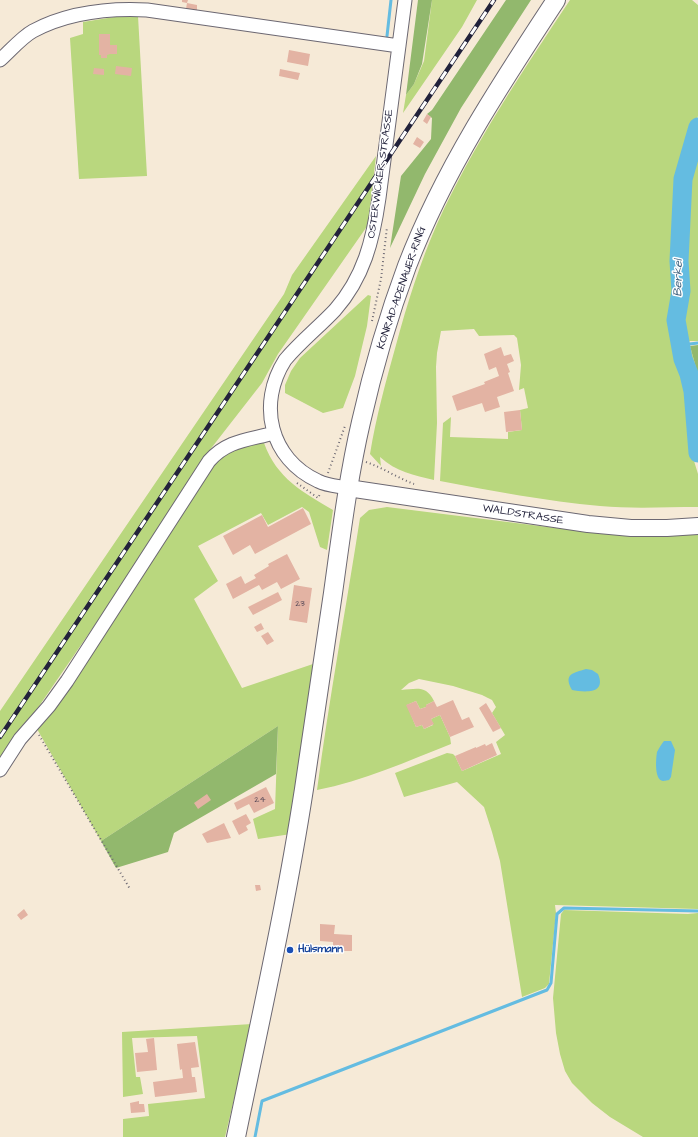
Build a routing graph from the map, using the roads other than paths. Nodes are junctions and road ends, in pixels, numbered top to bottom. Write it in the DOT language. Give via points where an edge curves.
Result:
graph roads {
  1 [pos="405,0"];
  2 [pos="556,0"];
  3 [pos="399,46"];
  4 [pos="0,60"];
  5 [pos="274,433"];
  6 [pos="348,488"];
  7 [pos="698,526"];
  8 [pos="0,770"];
  9 [pos="236,1137"];
  1 -- 3 [label="street, OSTERWICKER STRASSE"];
  2 -- 6 [label="main road, KONRAD-ADENAUER-RING" via="459,154 426,221 387,324 361,424"];
  3 -- 4 [label="street" via="125,9 98,11 52,23 31,32"];
  3 -- 5 [label="street, OSTERWICKER STRASSE" via="379,198 369,249 360,272 344,298 280,367 273,384 270,403"];
  5 -- 6 [label="street, OSTERWICKER STRASSE" via="282,451 300,470 324,484"];
  5 -- 8 [label="street" via="224,447 216,452 67,681 20,739"];
  6 -- 7 [label="street, WALDSTRASSE" via="588,524 632,528"];
  6 -- 9 [label="main road, KONRAD-ADENAUER-RING" via="290,873"];
}
